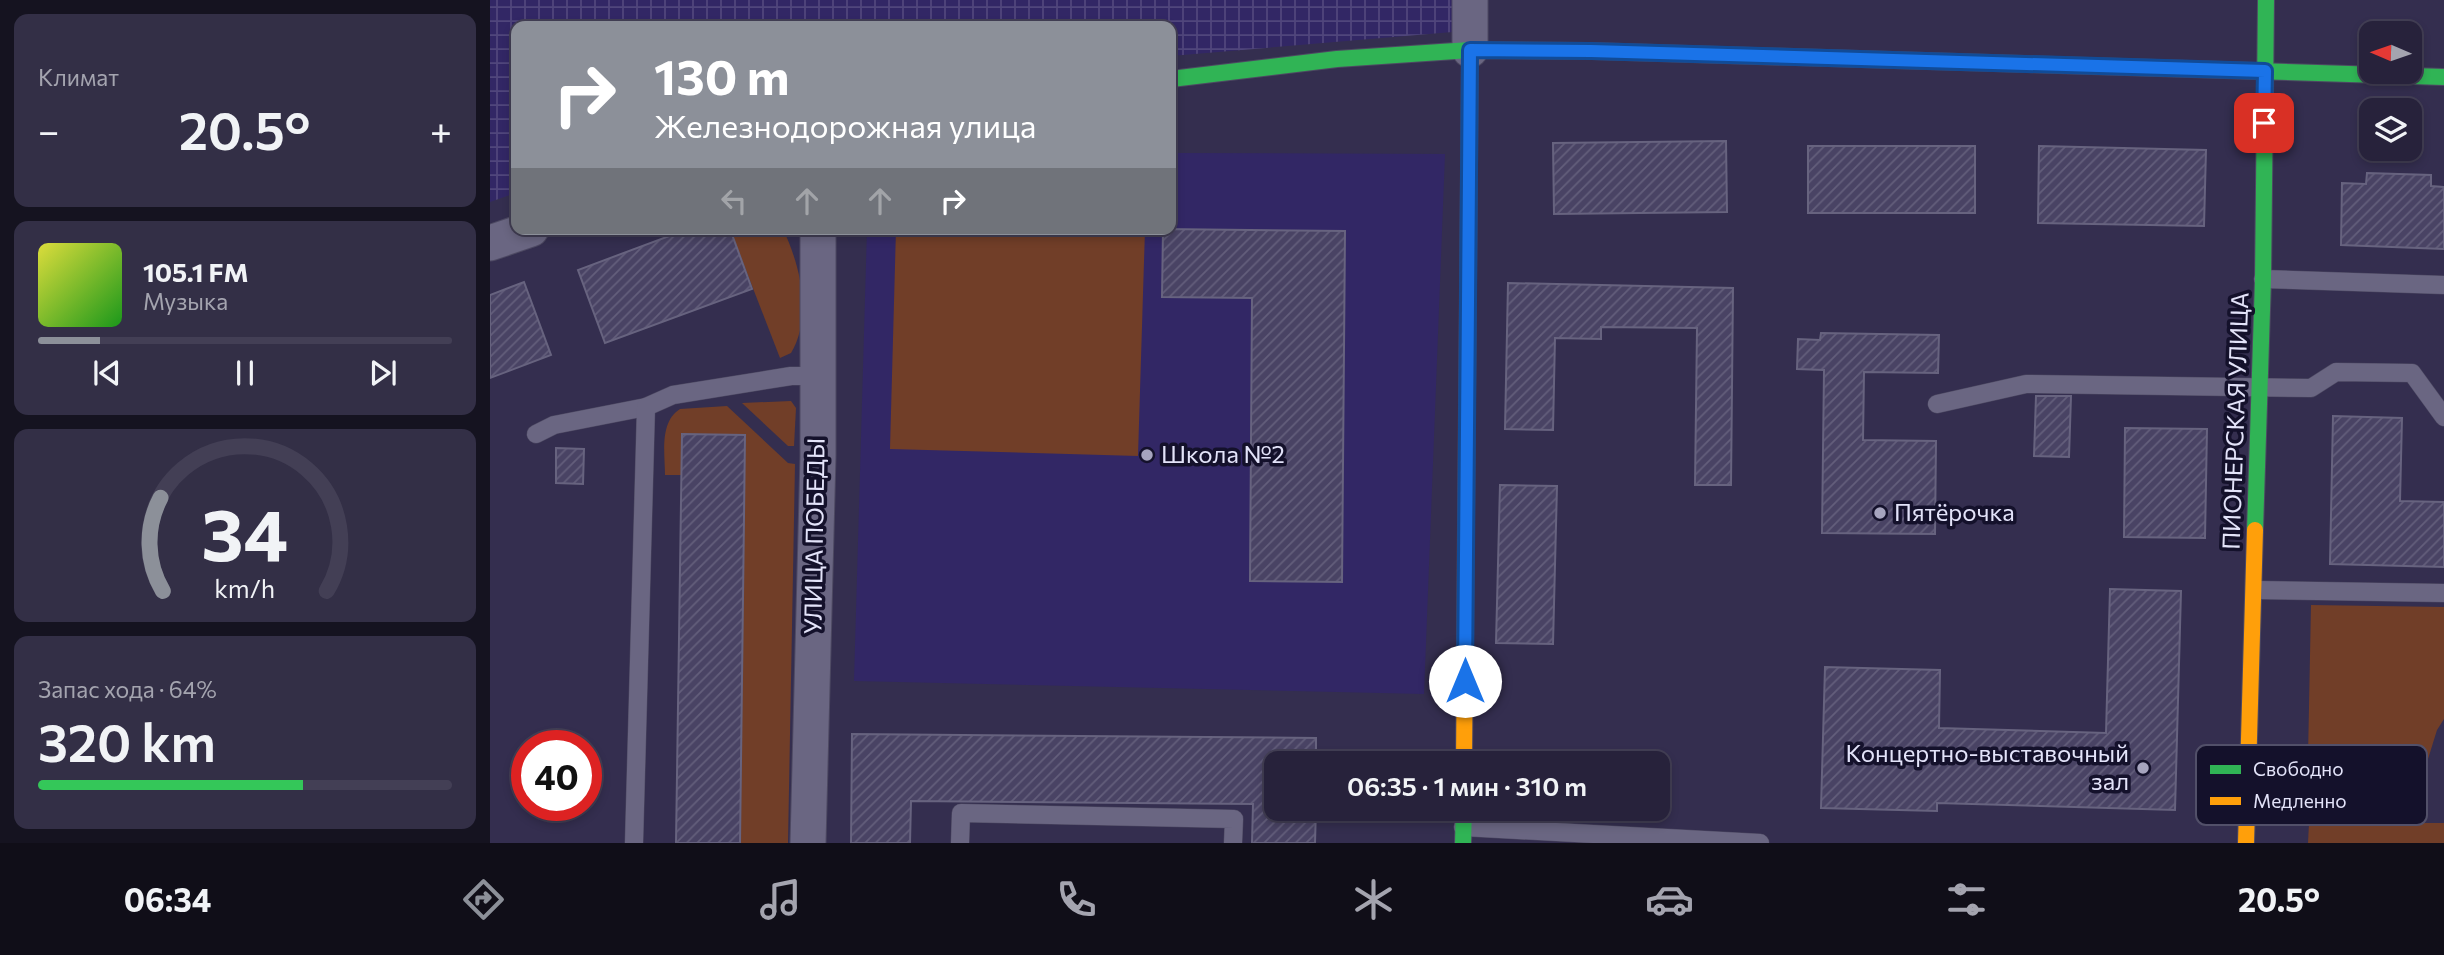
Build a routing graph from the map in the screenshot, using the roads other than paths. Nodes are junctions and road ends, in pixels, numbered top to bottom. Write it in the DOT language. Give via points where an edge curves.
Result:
graph roads {
  1 [pos="1470,0"];
  2 [pos="2266,0"];
  3 [pos="1470,50"];
  4 [pos="2265,71"];
  5 [pos="2444,77"];
  6 [pos="1176,78"];
  7 [pos="513,235"];
  8 [pos="818,235"];
  9 [pos="490,243"];
  10 [pos="2263,279"];
  11 [pos="2444,285"];
  12 [pos="817,376"];
  13 [pos="2260,386"];
  14 [pos="1937,404"];
  15 [pos="646,407"];
  16 [pos="2444,417"];
  17 [pos="536,435"];
  18 [pos="2255,590"];
  19 [pos="2444,593"];
  20 [pos="2249,745"];
  21 [pos="1464,751"];
  22 [pos="2247,825"];
  23 [pos="1463,835"];
  24 [pos="634,843"];
  25 [pos="808,843"];
  26 [pos="960,843"];
  27 [pos="1233,843"];
  28 [pos="1760,843"];
  29 [pos="2246,843"];
  1 -- 3 [label="street"];
  2 -- 4 [label="street, ПИОНЕРСКАЯ УЛИЦА"];
  3 -- 4 [label="street"];
  3 -- 6 [label="street" via="1337,59"];
  3 -- 21 [label="street"];
  4 -- 5 [label="street"];
  4 -- 10 [label="street, ПИОНЕРСКАЯ УЛИЦА"];
  7 -- 9 [label="street"];
  8 -- 12 [label="street, УЛИЦА ПОБЕДЫ"];
  10 -- 11 [label="lane"];
  10 -- 13 [label="street, ПИОНЕРСКАЯ УЛИЦА"];
  12 -- 15 [label="lane" via="673,395"];
  12 -- 25 [label="street, УЛИЦА ПОБЕДЫ"];
  13 -- 14 [label="lane" via="2026,383"];
  13 -- 16 [label="lane" via="2311,388 2336,372 2412,373"];
  13 -- 18 [label="street, ПИОНЕРСКАЯ УЛИЦА"];
  15 -- 17 [label="lane" via="554,425"];
  15 -- 24 [label="lane"];
  18 -- 19 [label="lane"];
  18 -- 20 [label="street, ПИОНЕРСКАЯ УЛИЦА"];
  22 -- 29 [label="street, ПИОНЕРСКАЯ УЛИЦА"];
  23 -- 28 [label="lane"];
  26 -- 27 [label="lane" via="961,813 1234,819"];
}
